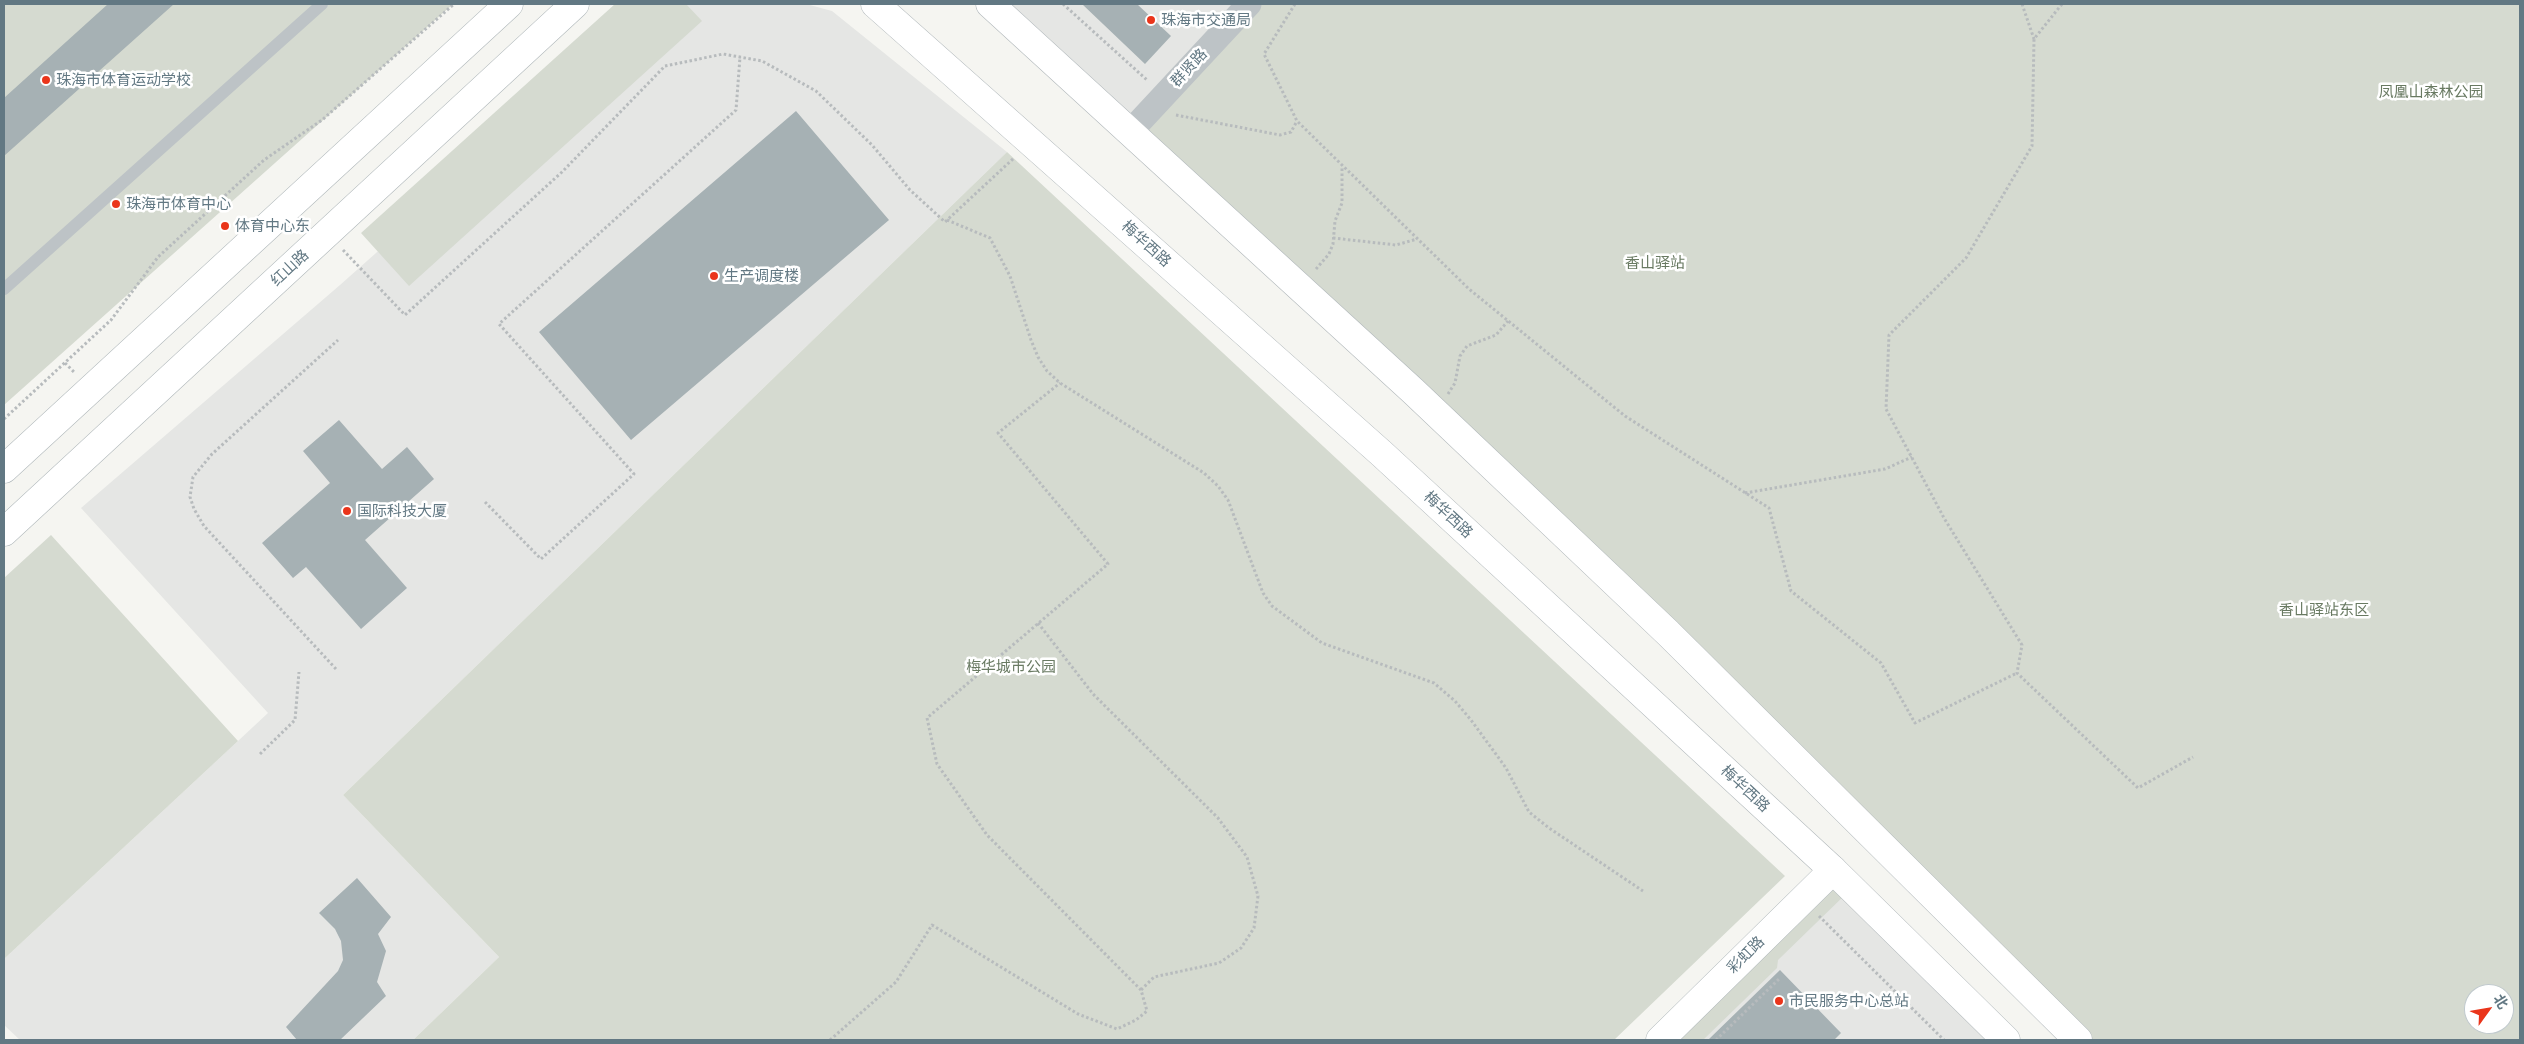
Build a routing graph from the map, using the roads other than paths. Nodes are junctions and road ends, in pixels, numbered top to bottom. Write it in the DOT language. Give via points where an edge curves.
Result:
graph roads {
  1 [pos="322,4"];
  2 [pos="509,4"];
  3 [pos="575,4"];
  4 [pos="876,4"];
  5 [pos="990,4"];
  6 [pos="1249,4"];
  7 [pos="1130,132"];
  8 [pos="4,290"];
  9 [pos="4,469"];
  10 [pos="4,532"];
  11 [pos="1833,870"];
  12 [pos="1660,1040"];
  13 [pos="2006,1040"];
  14 [pos="2078,1040"];
  1 -- 8 [label="lane"];
  2 -- 9 [label="main road"];
  3 -- 10 [label="main road, 红山路"];
  4 -- 11 [label="main road, 梅华西路" via="1381,453"];
  5 -- 7 [label="main road"];
  6 -- 7 [label="street, 群贤路"];
  7 -- 14 [label="main road" via="1668,633"];
  11 -- 12 [label="main road, 彩虹路"];
  11 -- 13 [label="main road, 梅华西路"];
}
